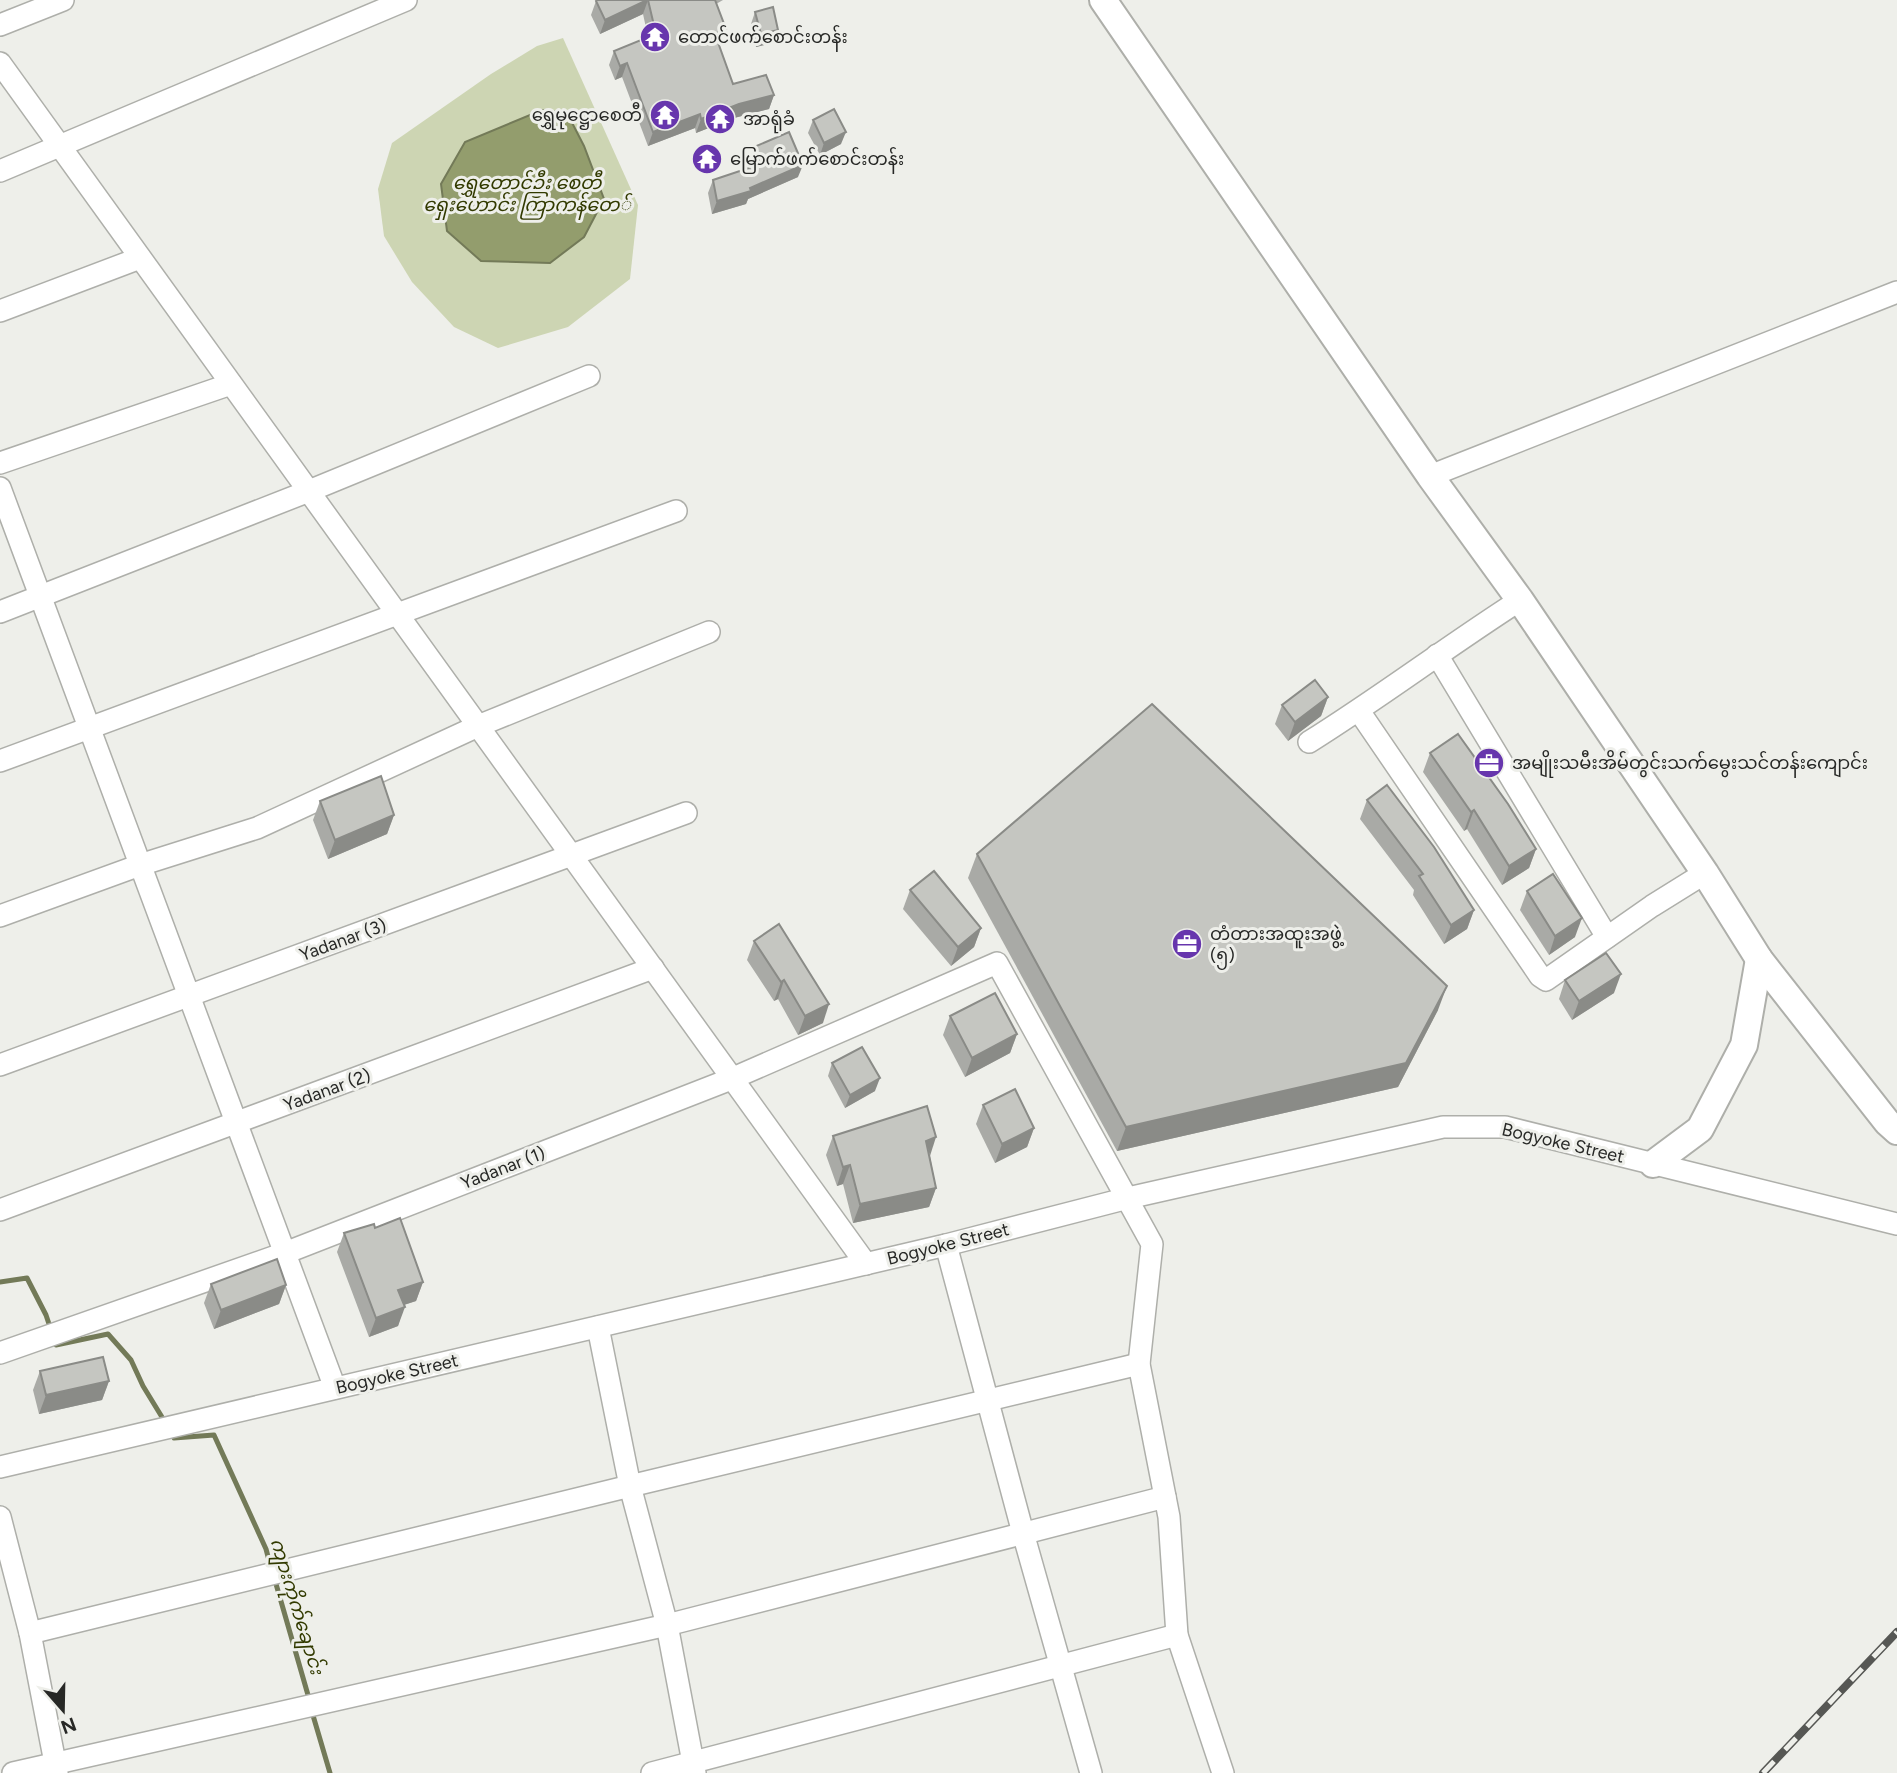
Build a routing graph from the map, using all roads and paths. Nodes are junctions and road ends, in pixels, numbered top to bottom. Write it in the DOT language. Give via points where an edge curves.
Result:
graph roads {
  1 [pos="63,0"];
  2 [pos="406,0"];
  3 [pos="1103,0"];
  4 [pos="0,25"];
  5 [pos="0,63"];
  6 [pos="59,146"];
  7 [pos="0,171"];
  8 [pos="140,258"];
  9 [pos="1897,292"];
  10 [pos="0,311"];
  11 [pos="589,376"];
  12 [pos="231,384"];
  13 [pos="0,463"];
  14 [pos="1430,476"];
  15 [pos="0,488"];
  16 [pos="309,491"];
  17 [pos="676,511"];
  18 [pos="41,598"];
  19 [pos="1520,600"];
  20 [pos="0,612"];
  21 [pos="397,614"];
  22 [pos="709,632"];
  23 [pos="1437,655"];
  24 [pos="1359,711"];
  25 [pos="478,726"];
  26 [pos="89,728"];
  27 [pos="1309,742"];
  28 [pos="0,761"];
  29 [pos="686,813"];
  30 [pos="571,855"];
  31 [pos="140,865"];
  32 [pos="1705,873"];
  33 [pos="0,916"];
  34 [pos="1607,937"];
  35 [pos="1759,959"];
  36 [pos="653,968"];
  37 [pos="190,998"];
  38 [pos="0,1065"];
  39 [pos="731,1079"];
  40 [pos="236,1123"];
  41 [pos="1897,1130"];
  42 [pos="1653,1164"];
  43 [pos="1128,1198"];
  44 [pos="0,1210"];
  45 [pos="1897,1224"];
  46 [pos="946,1245"];
  47 [pos="285,1254"];
  48 [pos="866,1264"];
  49 [pos="598,1327"];
  50 [pos="0,1353"];
  51 [pos="1139,1364"];
  52 [pos="335,1388"];
  53 [pos="988,1400"];
  54 [pos="0,1467"];
  55 [pos="630,1486"];
  56 [pos="1165,1497"];
  57 [pos="0,1517"];
  58 [pos="1023,1533"];
  59 [pos="667,1625"];
  60 [pos="30,1633"];
  61 [pos="1177,1635"];
  62 [pos="1061,1666"];
  63 [pos="56,1768"];
  64 [pos="694,1768"];
  65 [pos="13,1773"];
  66 [pos="652,1773"];
  67 [pos="1091,1773"];
  68 [pos="1223,1773"];
  1 -- 4 [label="street"];
  2 -- 6 [label="street"];
  3 -- 14 [label="main road"];
  5 -- 6 [label="street"];
  6 -- 7 [label="street"];
  6 -- 8 [label="street"];
  8 -- 10 [label="street"];
  8 -- 12 [label="street"];
  9 -- 14 [label="street"];
  11 -- 16 [label="street"];
  12 -- 13 [label="street"];
  12 -- 16 [label="street"];
  14 -- 19 [label="main road"];
  15 -- 18 [label="street"];
  16 -- 18 [label="street"];
  16 -- 21 [label="street"];
  17 -- 21 [label="street"];
  18 -- 20 [label="street"];
  18 -- 26 [label="street"];
  19 -- 23 [label="street"];
  19 -- 32 [label="main road"];
  21 -- 25 [label="street"];
  21 -- 26 [label="street"];
  22 -- 25 [label="street"];
  23 -- 24 [label="street"];
  23 -- 34 [label="street"];
  24 -- 27 [label="street"];
  24 -- 34 [label="street" via="1540,976 1546,979"];
  25 -- 30 [label="street"];
  25 -- 31 [label="street" via="257,828"];
  26 -- 28 [label="street"];
  26 -- 31 [label="street"];
  29 -- 30 [label="street, Yadanar (3)"];
  30 -- 36 [label="street"];
  30 -- 37 [label="street, Yadanar (3)"];
  31 -- 33 [label="street"];
  31 -- 37 [label="street"];
  32 -- 34 [label="street"];
  32 -- 35 [label="main road"];
  35 -- 41 [label="main road"];
  35 -- 42 [label="main road" via="1744,1045 1700,1129"];
  36 -- 39 [label="street"];
  36 -- 40 [label="street, Yadanar (2)"];
  37 -- 38 [label="street, Yadanar (3)"];
  37 -- 40 [label="street"];
  39 -- 43 [label="street, Yadanar (1)" via="997,963"];
  39 -- 47 [label="street, Yadanar (1)"];
  39 -- 48 [label="street"];
  40 -- 44 [label="street, Yadanar (2)"];
  40 -- 47 [label="street"];
  42 -- 43 [label="street, Bogyoke Street" via="1504,1126 1443,1127"];
  42 -- 45 [label="street, Bogyoke Street"];
  43 -- 46 [label="street, Bogyoke Street"];
  43 -- 51 [label="street" via="1152,1244"];
  46 -- 48 [label="street, Bogyoke Street"];
  46 -- 53 [label="street"];
  47 -- 50 [label="street, Yadanar (1)"];
  47 -- 52 [label="street"];
  48 -- 49 [label="street, Bogyoke Street"];
  49 -- 52 [label="street, Bogyoke Street"];
  49 -- 55 [label="street"];
  51 -- 53 [label="street"];
  51 -- 56 [label="street"];
  52 -- 54 [label="street, Bogyoke Street"];
  53 -- 55 [label="street"];
  53 -- 58 [label="street"];
  55 -- 59 [label="street"];
  55 -- 60 [label="street"];
  56 -- 58 [label="street"];
  56 -- 61 [label="street"];
  57 -- 60 [label="street"];
  58 -- 59 [label="street"];
  58 -- 62 [label="street"];
  59 -- 63 [label="street"];
  59 -- 64 [label="street"];
  60 -- 63 [label="street"];
  61 -- 62 [label="street"];
  61 -- 68 [label="street"];
  62 -- 64 [label="street"];
  62 -- 67 [label="street"];
  63 -- 65 [label="street"];
  64 -- 66 [label="street"];
}
